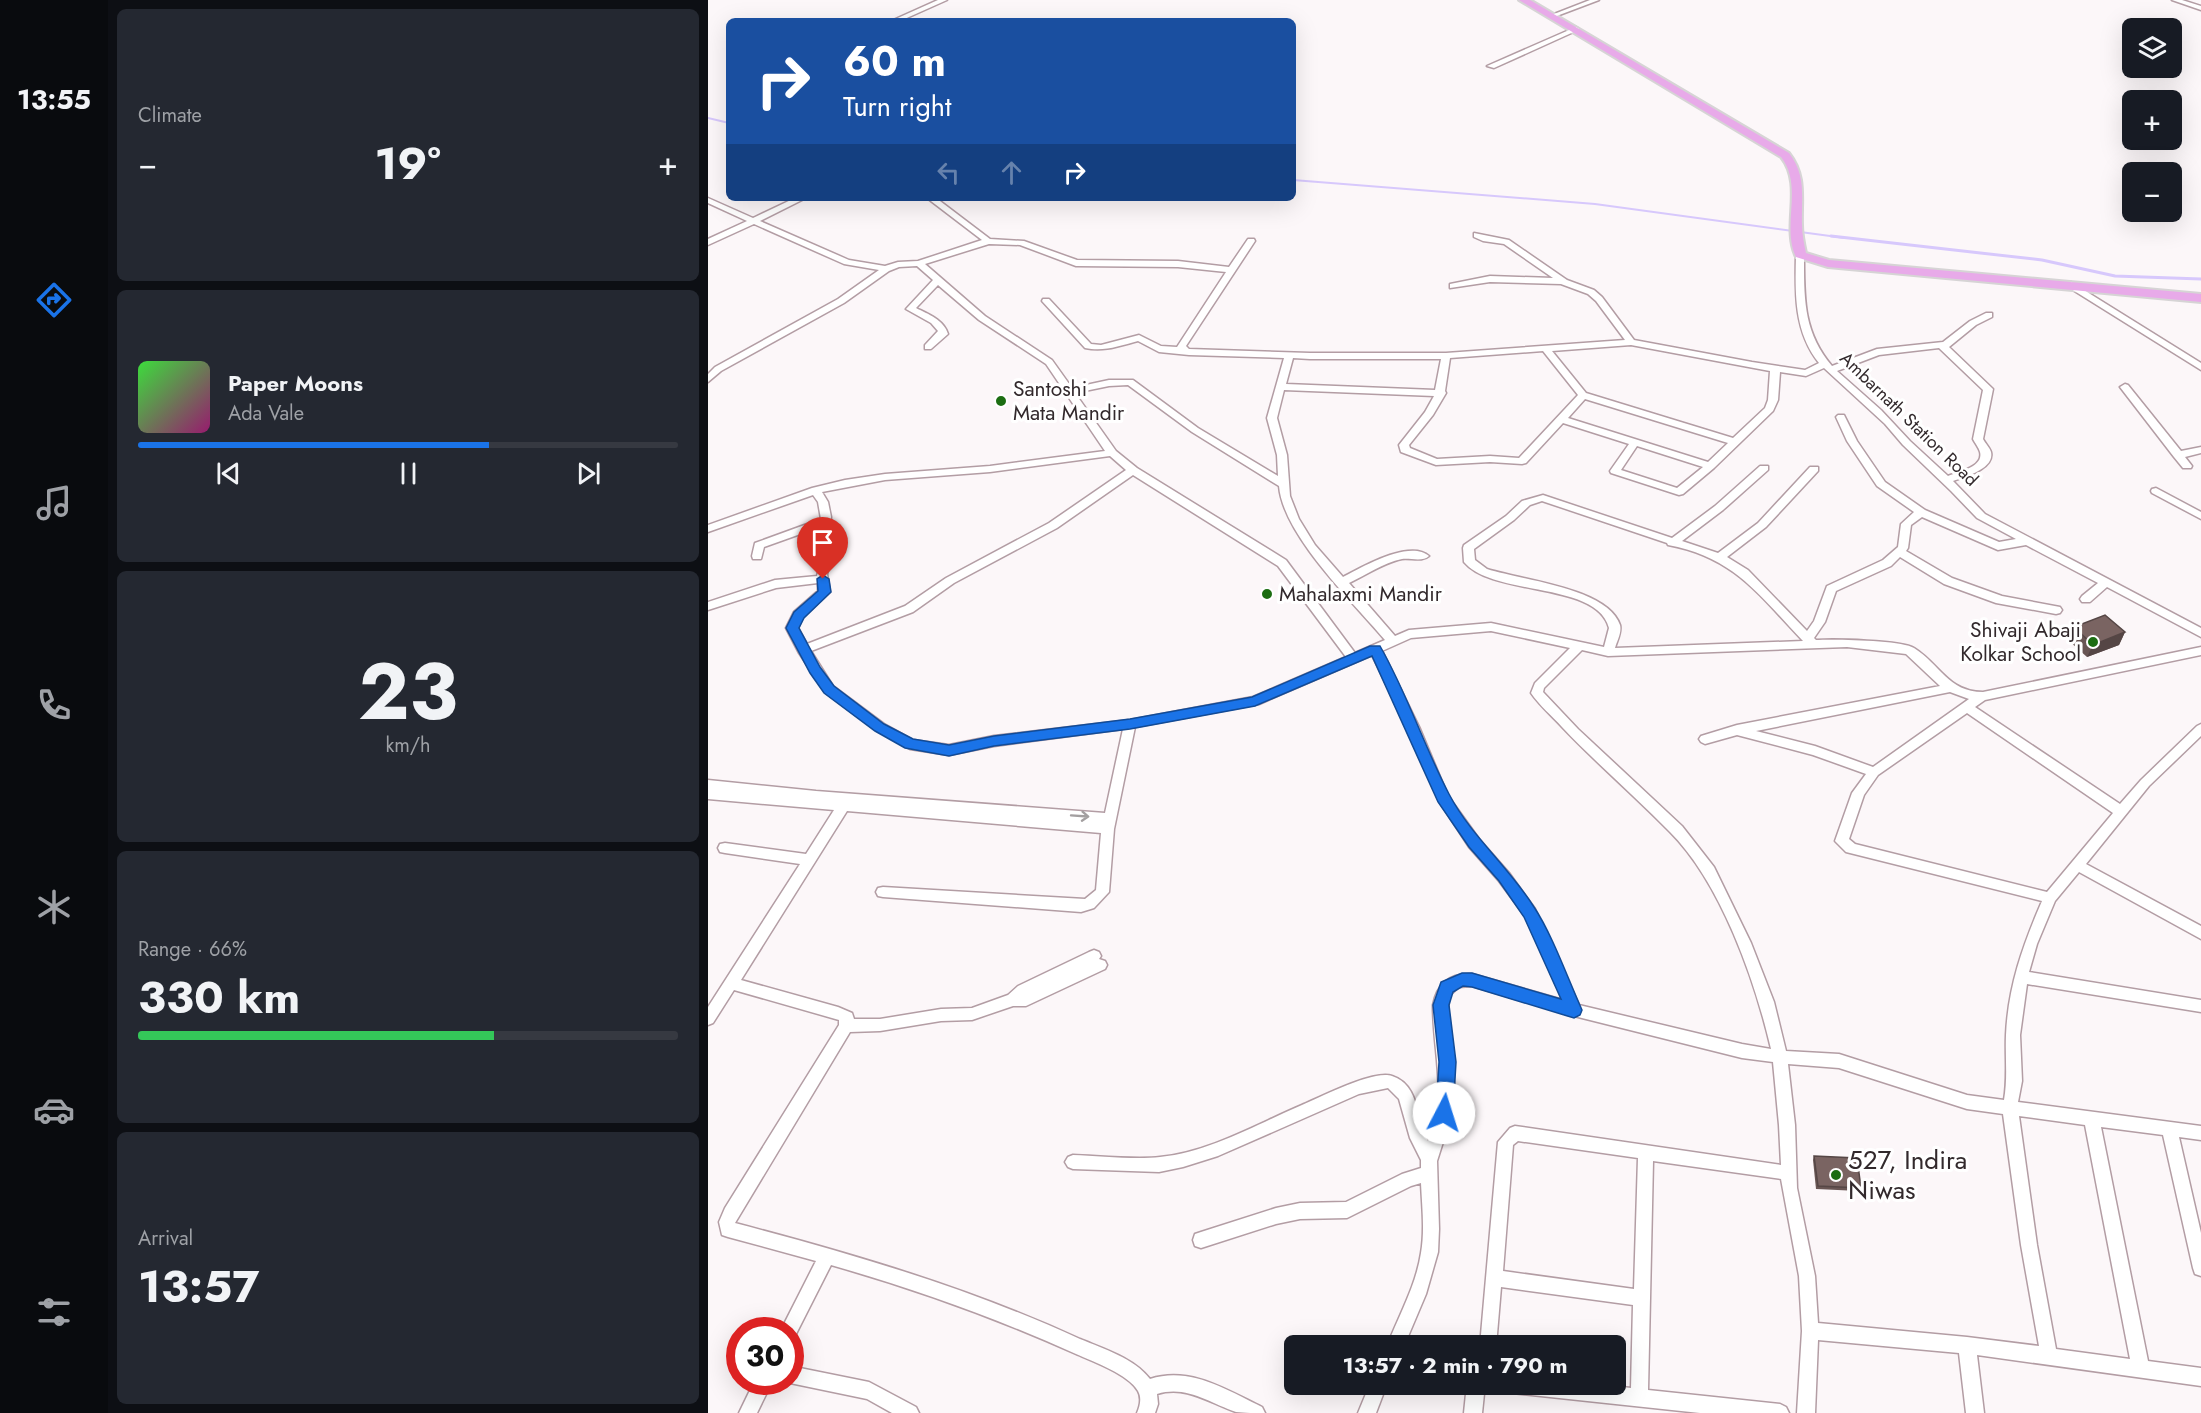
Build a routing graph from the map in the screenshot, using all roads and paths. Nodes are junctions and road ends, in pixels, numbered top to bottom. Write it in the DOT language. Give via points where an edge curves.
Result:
graph roads {
  1 [pos="944,0"];
  2 [pos="1524,0"];
  3 [pos="1596,0"];
  4 [pos="2175,0"];
  5 [pos="2201,8"];
  6 [pos="1552,16"];
  7 [pos="901,18"];
  8 [pos="1576,29"];
  9 [pos="1491,66"];
  10 [pos="708,200"];
  11 [pos="796,201"];
  12 [pos="935,201"];
  13 [pos="755,220"];
  14 [pos="1477,235"];
  15 [pos="988,241"];
  16 [pos="1251,241"];
  17 [pos="708,242"];
  18 [pos="1800,255"];
  19 [pos="919,263"];
  20 [pos="886,268"];
  21 [pos="1230,270"];
  22 [pos="938,280"];
  23 [pos="1564,282"];
  24 [pos="2071,285"];
  25 [pos="1453,286"];
  26 [pos="2201,292"];
  27 [pos="2201,298"];
  28 [pos="1046,301"];
  29 [pos="1989,315"];
  30 [pos="1631,342"];
  31 [pos="1942,346"];
  32 [pos="928,347"];
  33 [pos="1545,348"];
  34 [pos="1182,350"];
  35 [pos="1289,355"];
  36 [pos="1446,356"];
  37 [pos="1828,367"];
  38 [pos="2201,368"];
  39 [pos="1775,369"];
  40 [pos="708,379"];
  41 [pos="1280,387"];
  42 [pos="2125,387"];
  43 [pos="1069,391"];
  44 [pos="1441,393"];
  45 [pos="1583,395"];
  46 [pos="1841,417"];
  47 [pos="1562,419"];
  48 [pos="1635,442"];
  49 [pos="1735,442"];
  50 [pos="2201,450"];
  51 [pos="1112,453"];
  52 [pos="2178,455"];
  53 [pos="1710,466"];
  54 [pos="2187,466"];
  55 [pos="1764,468"];
  56 [pos="1814,469"];
  57 [pos="1133,470"];
  58 [pos="1946,480"];
  59 [pos="1284,484"];
  60 [pos="816,490"];
  61 [pos="2156,491"];
  62 [pos="1921,512"];
  63 [pos="2201,516"];
  64 [pos="825,520"];
  65 [pos="708,529"];
  66 [pos="2027,541"];
  67 [pos="1672,543"];
  68 [pos="1899,552"];
  69 [pos="757,556"];
  70 [pos="1424,556"];
  71 [pos="1719,557"];
  72 [pos="823,579"];
  73 [pos="1342,582"];
  74 [pos="2106,582"];
  75 [pos="2086,599"];
  76 [pos="708,606"];
  77 [pos="2056,610"];
  78 [pos="2201,633"];
  79 [pos="1393,641"];
  80 [pos="1811,641"];
  81 [pos="1580,645"];
  82 [pos="1375,649"];
  83 [pos="803,650"];
  84 [pos="2201,651"];
  85 [pos="1608,652"];
  86 [pos="1353,658"];
  87 [pos="1950,688"];
  88 [pos="1983,696"];
  89 [pos="1967,707"];
  90 [pos="1130,724"];
  91 [pos="2201,729"];
  92 [pos="1737,730"];
  93 [pos="1705,739"];
  94 [pos="1874,772"];
  95 [pos="708,785"];
  96 [pos="708,794"];
  97 [pos="845,803"];
  98 [pos="2122,812"];
  99 [pos="1109,824"];
  100 [pos="725,848"];
  101 [pos="809,860"];
  102 [pos="2077,865"];
  103 [pos="883,892"];
  104 [pos="2050,898"];
  105 [pos="2201,933"];
  106 [pos="1097,961"];
  107 [pos="2021,977"];
  108 [pos="730,983"];
  109 [pos="2201,1006"];
  110 [pos="1574,1010"];
  111 [pos="708,1019"];
  112 [pos="846,1026"];
  113 [pos="1780,1057"];
  114 [pos="2010,1107"];
  115 [pos="2092,1120"];
  116 [pos="2169,1129"];
  117 [pos="2201,1132"];
  118 [pos="1646,1152"];
  119 [pos="1073,1161"];
  120 [pos="1429,1166"];
  121 [pos="1788,1173"];
  122 [pos="1201,1240"];
  123 [pos="827,1256"];
  124 [pos="2201,1268"];
  125 [pos="1494,1278"];
  126 [pos="1642,1298"];
  127 [pos="796,1317"];
  128 [pos="1810,1331"];
  129 [pos="1400,1335"];
  130 [pos="1489,1335"];
  131 [pos="1967,1345"];
  132 [pos="2049,1357"];
  133 [pos="2141,1370"];
  134 [pos="804,1377"];
  135 [pos="2201,1377"];
  136 [pos="1147,1389"];
  137 [pos="757,1395"];
  138 [pos="1374,1395"];
  139 [pos="1475,1395"];
  140 [pos="1605,1395"];
  141 [pos="1639,1399"];
  142 [pos="748,1413"];
  143 [pos="910,1413"];
  144 [pos="1146,1413"];
  145 [pos="1256,1413"];
  146 [pos="1367,1413"];
  147 [pos="1473,1413"];
  148 [pos="1780,1413"];
  149 [pos="1806,1413"];
  150 [pos="1975,1413"];
  1 -- 7 [label="street"];
  2 -- 6 [label="main road, Ambarnath Station Road"];
  3 -- 6 [label="street"];
  4 -- 5 [label="street"];
  6 -- 8 [label="main road, Ambarnath Station Road"];
  8 -- 9 [label="street"];
  8 -- 18 [label="main road, Ambarnath Station Road" via="1792,162 1797,185"];
  10 -- 13 [label="street"];
  11 -- 13 [label="street"];
  12 -- 15 [label="street"];
  13 -- 17 [label="street"];
  13 -- 20 [label="street" via="847,262"];
  14 -- 23 [label="street" via="1506,242"];
  15 -- 19 [label="street"];
  15 -- 21 [label="street" via="1021,243 1076,263 1178,264"];
  16 -- 21 [label="street"];
  18 -- 24 [label="main road" via="1828,263"];
  18 -- 26 [label="main road" via="1832,254"];
  18 -- 37 [label="street, Ambarnath Station Road" via="1799,303 1805,315 1806,332"];
  19 -- 20 [label="street"];
  19 -- 22 [label="street"];
  20 -- 40 [label="street" via="841,301 718,369"];
  21 -- 34 [label="street"];
  22 -- 32 [label="street" via="910,309 934,321 943,331"];
  22 -- 43 [label="street" via="982,318 1049,362"];
  23 -- 25 [label="street" via="1490,279"];
  23 -- 30 [label="street" via="1582,287 1599,299"];
  24 -- 27 [label="main road"];
  24 -- 38 [label="street"];
  28 -- 34 [label="street" via="1088,346 1101,348 1139,338 1159,349"];
  29 -- 31 [label="street"];
  30 -- 33 [label="street"];
  30 -- 39 [label="street"];
  31 -- 37 [label="street" via="1877,352"];
  31 -- 58 [label="street" via="1988,389 1978,439 1986,453 1985,460 1976,469"];
  33 -- 36 [label="street"];
  33 -- 45 [label="street"];
  34 -- 35 [label="street"];
  35 -- 36 [label="street"];
  35 -- 41 [label="street"];
  36 -- 44 [label="street"];
  37 -- 39 [label="street" via="1806,373"];
  37 -- 58 [label="street, Ambarnath Station Road"];
  39 -- 49 [label="street" via="1770,409"];
  41 -- 44 [label="street"];
  41 -- 59 [label="street" via="1272,418 1282,455"];
  42 -- 52 [label="street"];
  43 -- 51 [label="street"];
  43 -- 59 [label="street" via="1130,382 1204,436"];
  44 -- 47 [label="street" via="1435,407 1404,445 1408,452 1436,462 1522,461"];
  45 -- 47 [label="street"];
  45 -- 49 [label="street"];
  46 -- 62 [label="street" via="1881,484"];
  47 -- 48 [label="street"];
  48 -- 53 [label="street"];
  48 -- 53 [label="street" via="1616,466 1616,472 1679,492"];
  49 -- 53 [label="street"];
  50 -- 52 [label="street"];
  51 -- 57 [label="street"];
  51 -- 60 [label="street" via="990,469 885,477"];
  52 -- 54 [label="street"];
  55 -- 67 [label="street"];
  56 -- 71 [label="street" via="1762,525"];
  57 -- 83 [label="street" via="1046,530 949,581 909,609"];
  57 -- 86 [label="street" via="1282,563"];
  58 -- 66 [label="street, Ambarnath Station Road" via="1982,516"];
  59 -- 73 [label="street" via="1294,519 1311,547"];
  60 -- 64 [label="street" via="823,502"];
  60 -- 65 [label="street"];
  61 -- 63 [label="street"];
  62 -- 66 [label="street" via="1998,546"];
  62 -- 68 [label="street" via="1906,524"];
  64 -- 69 [label="street" via="759,545"];
  64 -- 72 [label="street" via="830,547"];
  66 -- 74 [label="street, Ambarnath Station Road"];
  67 -- 71 [label="street"];
  67 -- 85 [label="street" via="1536,498 1468,548 1469,562 1490,576 1570,592 1602,607 1615,631"];
  68 -- 77 [label="street" via="1948,581 2000,600"];
  68 -- 80 [label="street" via="1887,563 1831,589"];
  70 -- 73 [label="street" via="1396,556"];
  71 -- 80 [label="street" via="1744,573"];
  72 -- 76 [label="street" via="775,584"];
  72 -- 83 [label="street" via="824,592 798,615 792,628"];
  73 -- 79 [label="street"];
  74 -- 75 [label="street"];
  74 -- 78 [label="street, Ambarnath Station Road"];
  79 -- 81 [label="street" via="1409,634 1491,627"];
  79 -- 82 [label="street"];
  80 -- 85 [label="street"];
  80 -- 87 [label="street" via="1909,650"];
  81 -- 85 [label="street"];
  81 -- 113 [label="street" via="1539,686 1537,693 1677,830 1709,871 1767,1002"];
  82 -- 86 [label="street"];
  82 -- 110 [label="street" via="1443,798 1530,913"];
  83 -- 90 [label="street" via="829,689 910,744 949,750"];
  84 -- 88 [label="street"];
  86 -- 90 [label="street" via="1255,701"];
  87 -- 88 [label="street"];
  87 -- 92 [label="street"];
  88 -- 89 [label="street"];
  89 -- 94 [label="street"];
  89 -- 98 [label="street"];
  90 -- 99 [label="street"];
  91 -- 98 [label="street" via="2145,783"];
  92 -- 93 [label="street"];
  92 -- 94 [label="street"];
  94 -- 104 [label="street" via="1858,793 1842,837 1846,845"];
  95 -- 97 [label="street"];
  96 -- 97 [label="street"];
  97 -- 99 [label="street"];
  97 -- 101 [label="street"];
  98 -- 102 [label="street"];
  99 -- 103 [label="street" via="1101,892 1089,904"];
  100 -- 101 [label="street"];
  101 -- 108 [label="street"];
  102 -- 104 [label="street"];
  102 -- 105 [label="street"];
  104 -- 107 [label="street"];
  106 -- 112 [label="street" via="1023,990 1013,1000 972,1014"];
  107 -- 109 [label="street"];
  107 -- 114 [label="street" via="2013,1035 2015,1081"];
  108 -- 111 [label="street"];
  108 -- 112 [label="street" via="838,1013 847,1017"];
  110 -- 113 [label="street" via="1691,1040"];
  110 -- 120 [label="street" via="1472,980 1447,987 1441,1005 1447,1062 1444,1113"];
  112 -- 123 [label="street" via="727,1222 728,1228"];
  113 -- 114 [label="street" via="1839,1061 1967,1102"];
  113 -- 121 [label="street"];
  114 -- 115 [label="street"];
  114 -- 132 [label="street"];
  115 -- 116 [label="street"];
  115 -- 133 [label="street"];
  116 -- 117 [label="street"];
  116 -- 124 [label="street"];
  118 -- 121 [label="street"];
  118 -- 125 [label="street" via="1522,1132 1510,1137 1505,1151"];
  118 -- 126 [label="street"];
  119 -- 120 [label="street" via="1159,1165 1183,1160 1213,1151 1357,1088 1389,1081 1406,1096"];
  120 -- 122 [label="street" via="1347,1210 1300,1211"];
  120 -- 129 [label="street" via="1428,1265"];
  121 -- 128 [label="street" via="1807,1276"];
  123 -- 127 [label="street"];
  123 -- 136 [label="street" via="1029,1323 1116,1364"];
  125 -- 126 [label="street"];
  125 -- 130 [label="street"];
  126 -- 141 [label="street"];
  128 -- 131 [label="street"];
  128 -- 149 [label="street"];
  131 -- 132 [label="street"];
  131 -- 150 [label="street"];
  132 -- 133 [label="street"];
  133 -- 135 [label="street"];
  134 -- 143 [label="street" via="869,1391"];
  136 -- 144 [label="street" via="1150,1400"];
  136 -- 145 [label="street" via="1162,1382 1180,1381"];
  137 -- 142 [label="street"];
  138 -- 146 [label="street"];
  139 -- 147 [label="street"];
  140 -- 141 [label="street"];
  141 -- 148 [label="street"];
}
